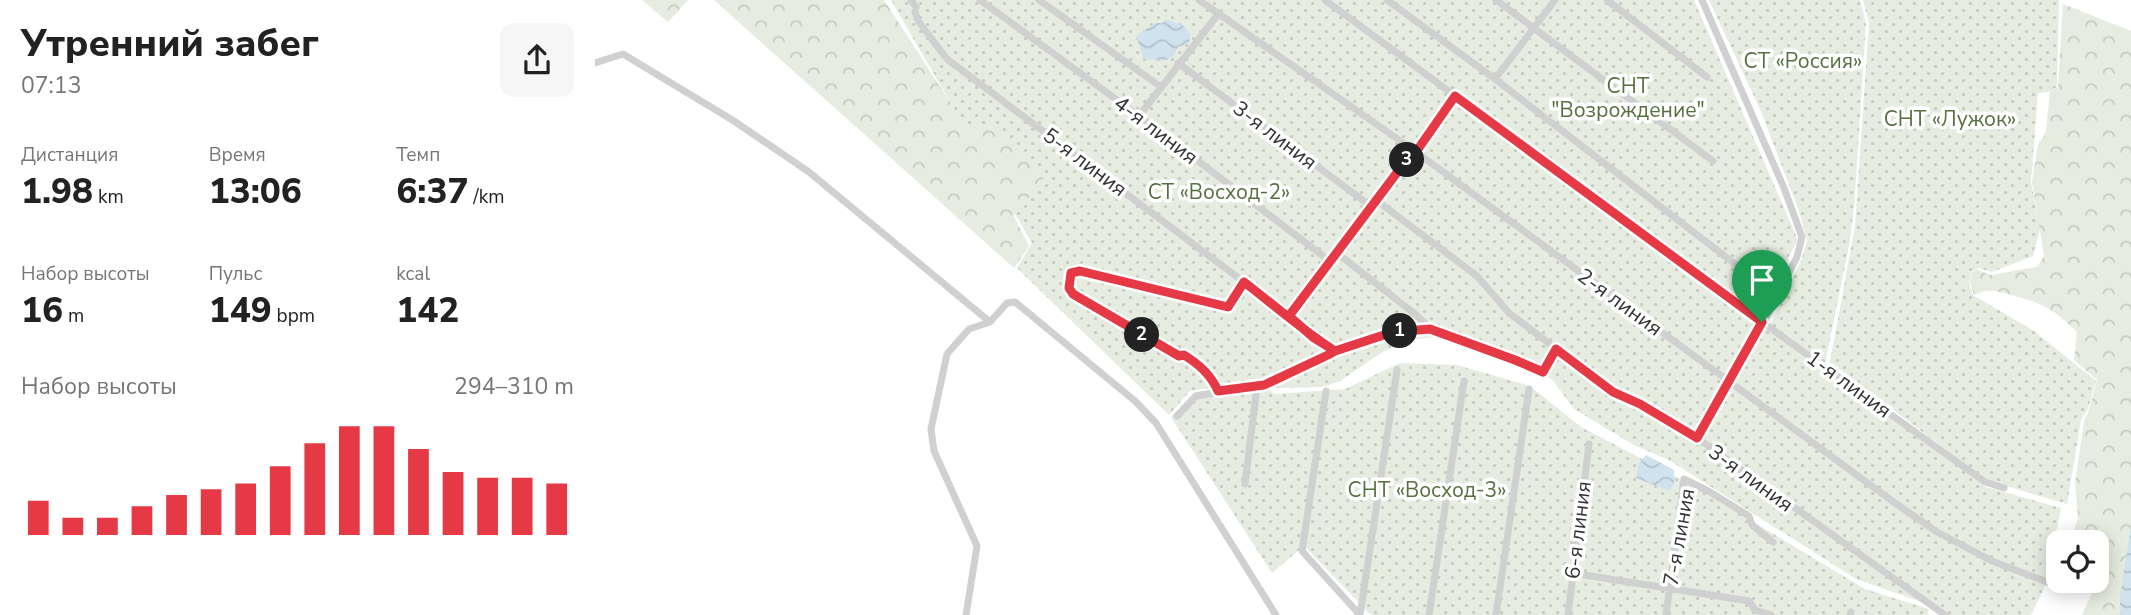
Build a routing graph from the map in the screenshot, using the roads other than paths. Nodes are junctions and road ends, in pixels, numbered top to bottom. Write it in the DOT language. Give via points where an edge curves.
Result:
graph roads {
  1 [pos="980,0"];
  2 [pos="1039,0"];
  3 [pos="1199,0"];
  4 [pos="1325,0"];
  5 [pos="1387,0"];
  6 [pos="1496,0"];
  7 [pos="1555,0"];
  8 [pos="1607,0"];
  9 [pos="1702,0"];
  10 [pos="914,6"];
  11 [pos="1219,13"];
  12 [pos="1534,28"];
  13 [pos="595,63"];
  14 [pos="1178,63"];
  15 [pos="1707,76"];
  16 [pos="1495,79"];
  17 [pos="1160,87"];
  18 [pos="1455,96"];
  19 [pos="1139,116"];
  20 [pos="1416,152"];
  21 [pos="1713,161"];
  22 [pos="1374,203"];
  23 [pos="1337,253"];
  24 [pos="1331,262"];
  25 [pos="1244,282"];
  26 [pos="1770,291"];
  27 [pos="1289,316"];
  28 [pos="990,322"];
  29 [pos="1762,322"];
  30 [pos="1430,329"];
  31 [pos="1556,349"];
  32 [pos="1335,351"];
  33 [pos="1397,370"];
  34 [pos="1464,381"];
  35 [pos="1729,382"];
  36 [pos="1261,385"];
  37 [pos="1529,389"];
  38 [pos="1218,391"];
  39 [pos="1326,391"];
  40 [pos="1177,416"];
  41 [pos="1697,438"];
  42 [pos="1589,444"];
  43 [pos="1245,484"];
  44 [pos="2004,488"];
  45 [pos="1773,542"];
  46 [pos="1572,573"];
  47 [pos="2046,582"];
  48 [pos="1670,588"];
  49 [pos="1754,612"];
  50 [pos="967,615"];
  51 [pos="1276,615"];
  52 [pos="1360,615"];
  53 [pos="1429,615"];
  54 [pos="1496,615"];
  55 [pos="1568,615"];
  56 [pos="1666,615"];
  57 [pos="1771,615"];
  58 [pos="1945,615"];
  1 -- 19 [label="street, 4-я линия"];
  2 -- 17 [label="street"];
  3 -- 11 [label="street, 2-я линия"];
  4 -- 18 [label="street, 1-я линия"];
  5 -- 16 [label="street"];
  6 -- 12 [label="street"];
  7 -- 12 [label="street"];
  8 -- 15 [label="street"];
  9 -- 29 [label="street" via="1802,237 1797,257"];
  10 -- 25 [label="street, 5-я линия" via="923,29 947,59"];
  11 -- 14 [label="street"];
  11 -- 20 [label="street, 2-я линия"];
  12 -- 16 [label="street"];
  12 -- 21 [label="street"];
  13 -- 28 [label="street" via="623,54 733,121 810,172"];
  14 -- 17 [label="street"];
  14 -- 22 [label="street, 3-я линия"];
  16 -- 26 [label="street"];
  17 -- 19 [label="street"];
  18 -- 20 [label="street"];
  18 -- 29 [label="street, 1-я линия"];
  19 -- 24 [label="street, 4-я линия"];
  20 -- 22 [label="street"];
  20 -- 35 [label="street, 2-я линия"];
  22 -- 23 [label="street"];
  22 -- 31 [label="street, 3-я линия" via="1477,276 1509,313"];
  23 -- 24 [label="street"];
  23 -- 30 [label="street"];
  24 -- 27 [label="street"];
  25 -- 27 [label="street, 5-я линия"];
  25 -- 38 [label="street" via="1228,307 1080,271 1071,273 1069,280 1073,294 1191,359"];
  27 -- 32 [label="street, 5-я линия"];
  28 -- 50 [label="street" via="969,328 947,354 932,429 935,451 977,546"];
  28 -- 51 [label="street" via="1007,303 1016,302 1135,401 1156,423"];
  29 -- 35 [label="street"];
  29 -- 44 [label="street, 1-я линия" via="1985,482"];
  30 -- 31 [label="street" via="1543,372"];
  30 -- 32 [label="street" via="1393,332"];
  31 -- 41 [label="street, 3-я линия" via="1613,392"];
  32 -- 36 [label="street"];
  33 -- 52 [label="street"];
  34 -- 53 [label="street"];
  35 -- 41 [label="street"];
  35 -- 47 [label="street, 2-я линия" via="1937,532 1992,561"];
  36 -- 38 [label="street"];
  36 -- 43 [label="street"];
  37 -- 54 [label="street"];
  38 -- 40 [label="street" via="1196,396"];
  39 -- 52 [label="street" via="1302,551"];
  41 -- 58 [label="street, 3-я линия" via="1926,607"];
  42 -- 46 [label="street, 6-я линия"];
  45 -- 48 [label="street, 7-я линия" via="1752,525 1749,516 1684,479"];
  46 -- 48 [label="street"];
  46 -- 55 [label="street, 6-я линия"];
  48 -- 49 [label="street" via="1749,601"];
  48 -- 56 [label="street, 7-я линия"];
  49 -- 57 [label="street"];
}
